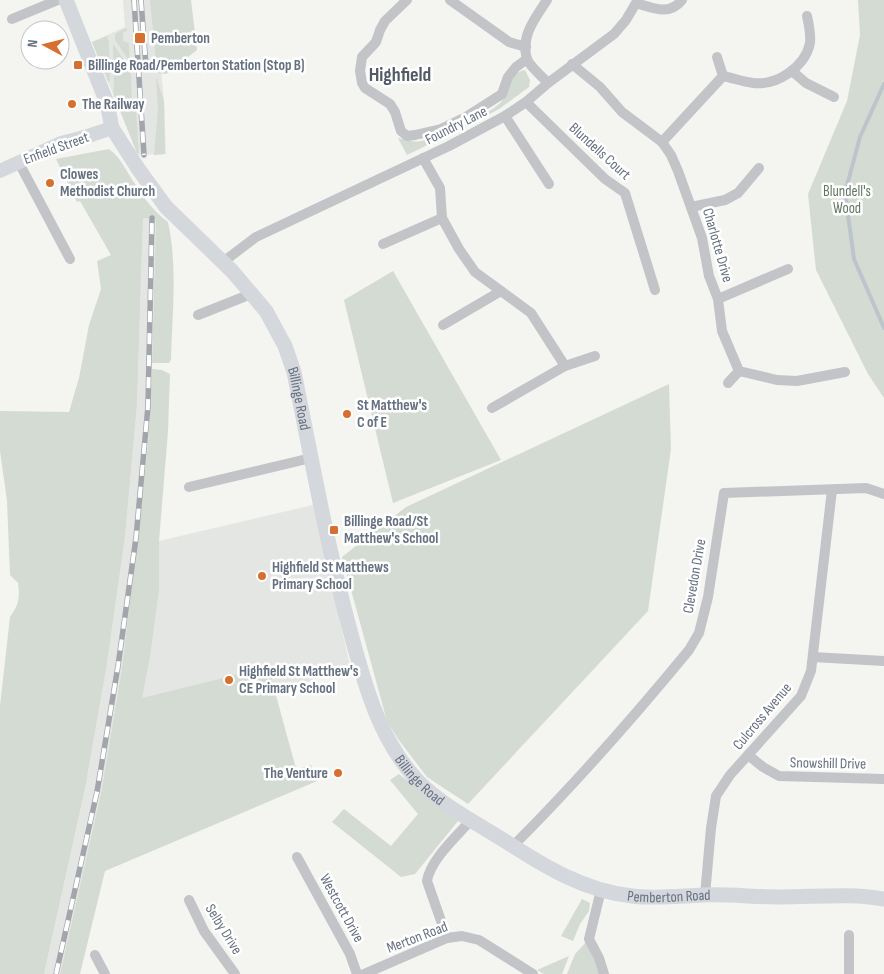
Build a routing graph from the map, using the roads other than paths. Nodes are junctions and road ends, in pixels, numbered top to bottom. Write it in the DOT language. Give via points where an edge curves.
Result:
graph roads {
  1 [pos="58,0"];
  2 [pos="66,0"];
  3 [pos="407,0"];
  4 [pos="450,0"];
  5 [pos="547,0"];
  6 [pos="682,0"];
  7 [pos="807,16"];
  8 [pos="12,19"];
  9 [pos="526,47"];
  10 [pos="717,57"];
  11 [pos="527,60"];
  12 [pos="572,64"];
  13 [pos="792,71"];
  14 [pos="723,76"];
  15 [pos="548,83"];
  16 [pos="834,96"];
  17 [pos="526,102"];
  18 [pos="505,116"];
  19 [pos="112,128"];
  20 [pos="662,142"];
  21 [pos="423,158"];
  22 [pos="18,161"];
  23 [pos="759,168"];
  24 [pos="0,171"];
  25 [pos="549,184"];
  26 [pos="691,208"];
  27 [pos="442,218"];
  28 [pos="383,244"];
  29 [pos="70,259"];
  30 [pos="223,262"];
  31 [pos="788,269"];
  32 [pos="655,290"];
  33 [pos="501,291"];
  34 [pos="252,294"];
  35 [pos="718,299"];
  36 [pos="198,315"];
  37 [pos="443,325"];
  38 [pos="595,356"];
  39 [pos="565,366"];
  40 [pos="739,371"];
  41 [pos="845,372"];
  42 [pos="728,383"];
  43 [pos="492,408"];
  44 [pos="311,458"];
  45 [pos="189,487"];
  46 [pos="832,490"];
  47 [pos="884,494"];
  48 [pos="813,657"];
  49 [pos="884,661"];
  50 [pos="748,755"];
  51 [pos="884,779"];
  52 [pos="471,820"];
  53 [pos="513,846"];
  54 [pos="297,857"];
  55 [pos="601,890"];
  56 [pos="706,895"];
  57 [pos="884,899"];
  58 [pos="189,900"];
  59 [pos="849,934"];
  60 [pos="447,938"];
  61 [pos="95,955"];
  62 [pos="105,974"];
  63 [pos="235,974"];
  64 [pos="357,974"];
  65 [pos="364,974"];
  66 [pos="533,974"];
  67 [pos="604,974"];
  68 [pos="849,974"];
  1 -- 8 [label="street"];
  2 -- 19 [label="main road, Billinge Road" via="107,103"];
  3 -- 11 [label="street" via="385,22 376,42 362,57 360,71 365,88 390,104 407,136 441,129 466,117 502,94 508,77"];
  4 -- 9 [label="street" via="509,42"];
  5 -- 9 [label="street" via="528,29"];
  6 -- 12 [label="street, Foundry Lane" via="676,6 660,10 636,3 614,34"];
  7 -- 13 [label="street" via="810,41 805,57"];
  9 -- 11 [label="street"];
  10 -- 14 [label="street"];
  11 -- 15 [label="street"];
  12 -- 15 [label="street, Foundry Lane"];
  12 -- 20 [label="street, Charlotte Drive" via="600,86 622,112"];
  13 -- 14 [label="street" via="754,83"];
  13 -- 16 [label="street" via="806,83"];
  14 -- 20 [label="street"];
  15 -- 17 [label="street, Foundry Lane"];
  17 -- 18 [label="street, Foundry Lane"];
  17 -- 32 [label="street, Blundells Court" via="605,179 625,193"];
  18 -- 21 [label="street, Foundry Lane"];
  18 -- 25 [label="street"];
  19 -- 22 [label="street, Enfield Street" via="61,143"];
  19 -- 30 [label="main road, Billinge Road" via="166,207"];
  20 -- 26 [label="street, Charlotte Drive" via="671,155"];
  21 -- 27 [label="street" via="440,188"];
  21 -- 30 [label="street, Foundry Lane" via="256,237"];
  22 -- 24 [label="street, Enfield Street"];
  22 -- 29 [label="street"];
  23 -- 26 [label="street" via="738,193 725,200"];
  26 -- 35 [label="street, Charlotte Drive"];
  27 -- 28 [label="street"];
  27 -- 33 [label="street" via="475,272"];
  30 -- 34 [label="main road, Billinge Road"];
  31 -- 35 [label="street"];
  33 -- 37 [label="street"];
  33 -- 39 [label="street" via="531,313"];
  34 -- 36 [label="street"];
  34 -- 44 [label="main road, Billinge Road" via="266,311 288,355"];
  35 -- 40 [label="street, Charlotte Drive" via="722,331"];
  38 -- 39 [label="street"];
  39 -- 43 [label="street"];
  40 -- 41 [label="street" via="797,381"];
  40 -- 42 [label="street"];
  44 -- 45 [label="street"];
  44 -- 52 [label="main road, Billinge Road" via="336,578 377,718 388,740 417,780"];
  46 -- 47 [label="street, Clevedon Drive" via="866,488"];
  46 -- 48 [label="street, Culcross Avenue"];
  46 -- 53 [label="street, Clevedon Drive" via="724,493 708,597 699,633 689,650 602,752"];
  48 -- 49 [label="street"];
  48 -- 50 [label="street, Culcross Avenue" via="811,671 800,696"];
  50 -- 51 [label="street, Snowshill Drive" via="779,776"];
  50 -- 56 [label="street, Culcross Avenue" via="716,796 710,828"];
  52 -- 53 [label="main road, Pemberton Road"];
  52 -- 60 [label="street" via="433,863 428,874 427,881"];
  53 -- 55 [label="main road, Pemberton Road" via="564,877"];
  54 -- 64 [label="street, Westcott Drive" via="350,954"];
  55 -- 56 [label="main road, Pemberton Road" via="633,896"];
  55 -- 67 [label="street" via="589,939"];
  56 -- 57 [label="main road, Pemberton Road"];
  58 -- 63 [label="street, Selby Drive" via="204,931"];
  59 -- 68 [label="street"];
  60 -- 65 [label="street, Merton Road"];
  60 -- 66 [label="street, Merton Road" via="462,936 479,940"];
  61 -- 62 [label="street"];
}
